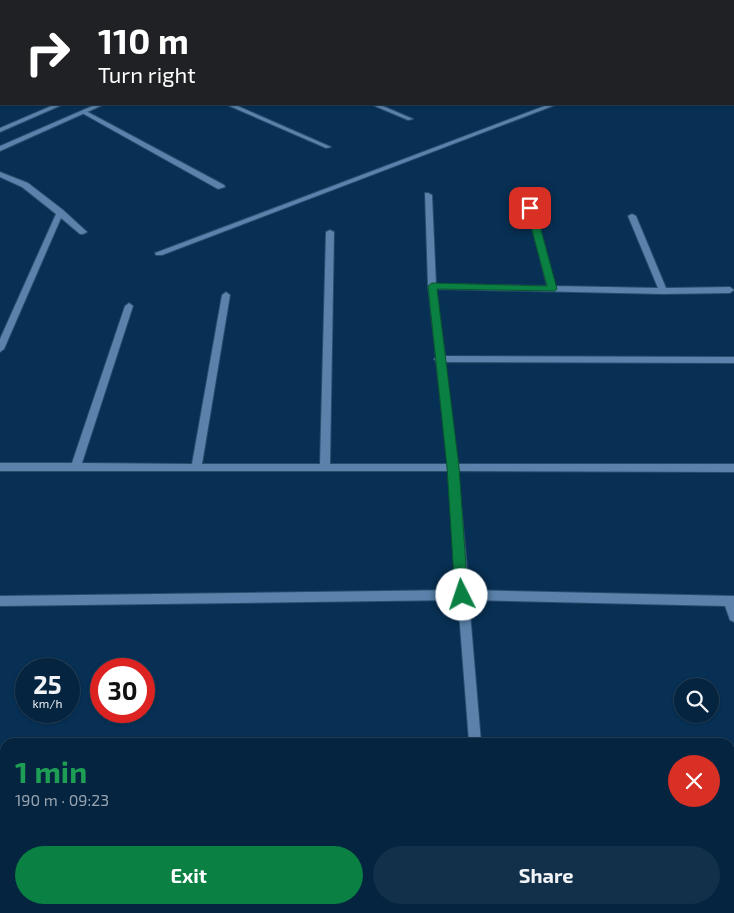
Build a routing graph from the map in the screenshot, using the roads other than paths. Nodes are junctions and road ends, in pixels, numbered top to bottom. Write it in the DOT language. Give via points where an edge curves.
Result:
graph roads {
  1 [pos="59,105"];
  2 [pos="100,105"];
  3 [pos="230,105"];
  4 [pos="375,105"];
  5 [pos="552,105"];
  6 [pos="84,112"];
  7 [pos="410,119"];
  8 [pos="0,130"];
  9 [pos="328,147"];
  10 [pos="0,149"];
  11 [pos="0,174"];
  12 [pos="221,187"];
  13 [pos="428,195"];
  14 [pos="530,208"];
  15 [pos="60,212"];
  16 [pos="632,216"];
  17 [pos="83,232"];
  18 [pos="330,232"];
  19 [pos="159,253"];
  20 [pos="432,286"];
  21 [pos="552,289"];
  22 [pos="730,290"];
  23 [pos="663,291"];
  24 [pos="226,294"];
  25 [pos="129,306"];
  26 [pos="0,349"];
  27 [pos="440,359"];
  28 [pos="734,360"];
  29 [pos="197,466"];
  30 [pos="0,467"];
  31 [pos="76,467"];
  32 [pos="325,467"];
  33 [pos="453,467"];
  34 [pos="734,468"];
  35 [pos="462,595"];
  36 [pos="731,601"];
  37 [pos="0,602"];
  38 [pos="734,617"];
  39 [pos="475,738"];
  1 -- 8 [label="street"];
  2 -- 6 [label="street"];
  3 -- 9 [label="street"];
  4 -- 7 [label="street"];
  5 -- 19 [label="street"];
  6 -- 10 [label="street"];
  6 -- 12 [label="street"];
  11 -- 15 [label="street" via="25,186"];
  13 -- 20 [label="street"];
  14 -- 21 [label="street"];
  15 -- 17 [label="street"];
  15 -- 26 [label="street"];
  16 -- 23 [label="street"];
  18 -- 32 [label="street"];
  20 -- 21 [label="street"];
  20 -- 27 [label="street"];
  21 -- 23 [label="street"];
  22 -- 23 [label="street"];
  24 -- 29 [label="street"];
  25 -- 31 [label="street"];
  27 -- 28 [label="street"];
  27 -- 33 [label="street"];
  29 -- 31 [label="street"];
  29 -- 32 [label="street"];
  30 -- 31 [label="street"];
  32 -- 33 [label="street"];
  33 -- 34 [label="street"];
  33 -- 35 [label="street"];
  35 -- 36 [label="street"];
  35 -- 37 [label="street"];
  35 -- 39 [label="street"];
  36 -- 38 [label="street"];
}
